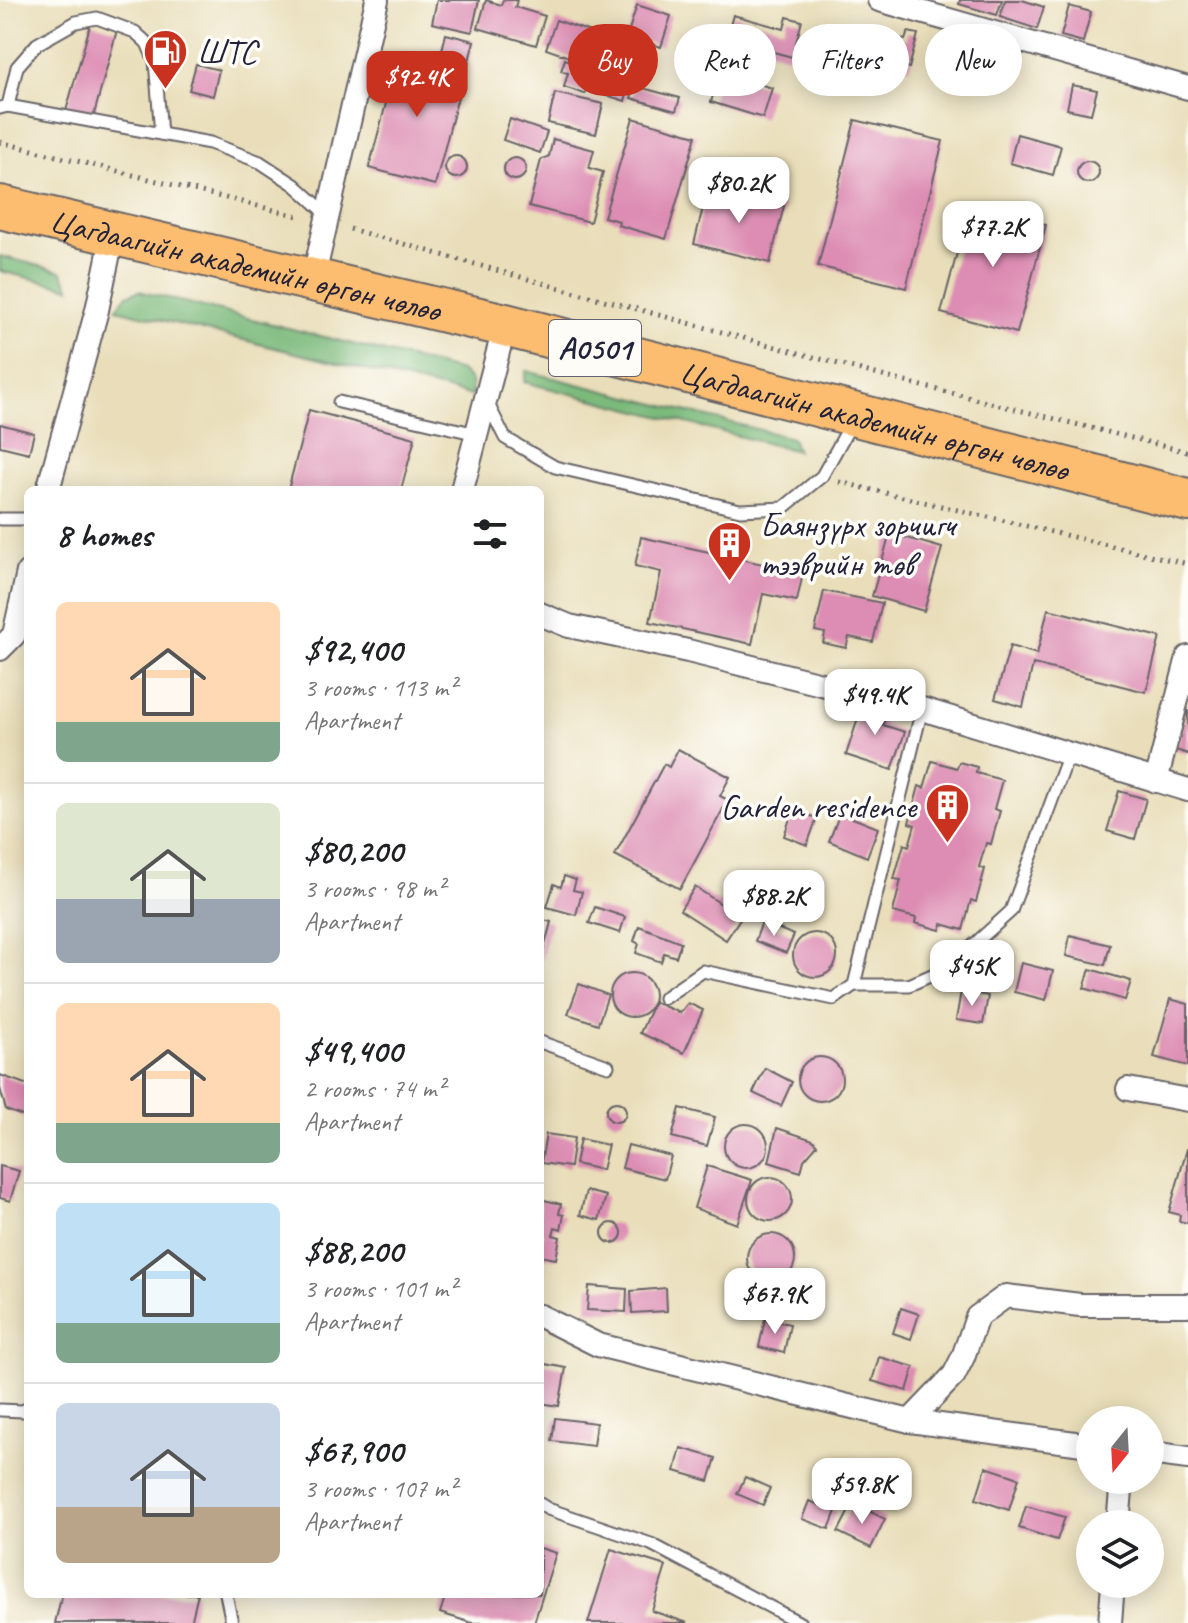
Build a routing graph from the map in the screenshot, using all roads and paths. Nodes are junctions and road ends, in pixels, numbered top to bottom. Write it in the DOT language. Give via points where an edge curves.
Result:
graph roads {
  1 [pos="377,0"];
  2 [pos="879,0"];
  3 [pos="1188,88"];
  4 [pos="4,107"];
  5 [pos="161,134"];
  6 [pos="0,142"];
  7 [pos="0,207"];
  8 [pos="327,219"];
  9 [pos="113,234"];
  10 [pos="313,280"];
  11 [pos="505,325"];
  12 [pos="486,400"];
  13 [pos="339,402"];
  14 [pos="856,414"];
  15 [pos="477,434"];
  16 [pos="1188,452"];
  17 [pos="822,476"];
  18 [pos="49,486"];
  19 [pos="463,486"];
  20 [pos="1188,500"];
  21 [pos="0,519"];
  22 [pos="24,519"];
  23 [pos="1188,564"];
  24 [pos="24,590"];
  25 [pos="544,616"];
  26 [pos="0,649"];
  27 [pos="1188,657"];
  28 [pos="922,709"];
  29 [pos="1069,754"];
  30 [pos="1156,781"];
  31 [pos="1188,790"];
  32 [pos="854,985"];
  33 [pos="664,998"];
  34 [pos="544,1043"];
  35 [pos="608,1066"];
  36 [pos="1128,1089"];
  37 [pos="1188,1100"];
  38 [pos="1188,1305"];
  39 [pos="544,1318"];
  40 [pos="0,1410"];
  41 [pos="24,1410"];
  42 [pos="910,1421"];
  43 [pos="1076,1443"];
  44 [pos="1164,1455"];
  45 [pos="1188,1458"];
  46 [pos="544,1506"];
  47 [pos="227,1598"];
  48 [pos="1112,1598"];
  49 [pos="232,1623"];
  50 [pos="800,1623"];
  51 [pos="1110,1623"];
  1 -- 8 [label="street"];
  2 -- 3 [label="street"];
  4 -- 5 [label="lane"];
  4 -- 5 [label="lane" via="17,67 37,44 76,22 97,18 135,32 147,43 155,61"];
  5 -- 8 [label="lane" via="210,143 260,162 295,185"];
  6 -- 8 [label="path"];
  7 -- 9 [label="highway, Цагдаагийн академийн өргөн чөлөө / A0501"];
  8 -- 10 [label="street"];
  8 -- 16 [label="path" via="890,378"];
  9 -- 10 [label="highway, Цагдаагийн академийн өргөн чөлөө / A0501"];
  9 -- 18 [label="street"];
  10 -- 11 [label="highway, Цагдаагийн академийн өргөн чөлөө / A0501"];
  11 -- 12 [label="street"];
  11 -- 14 [label="highway, Цагдаагийн академийн өргөн чөлөө / A0501"];
  12 -- 15 [label="street"];
  12 -- 17 [label="lane" via="505,438 555,467 740,510 783,508"];
  13 -- 15 [label="lane"];
  14 -- 17 [label="lane"];
  14 -- 20 [label="highway, Цагдаагийн академийн өргөн чөлөө / A0501"];
  15 -- 19 [label="street"];
  17 -- 23 [label="path"];
  21 -- 22 [label="lane"];
  24 -- 26 [label="street" via="14,635"];
  25 -- 28 [label="street" via="569,626"];
  27 -- 30 [label="street"];
  28 -- 29 [label="street"];
  28 -- 32 [label="lane"];
  29 -- 30 [label="street"];
  29 -- 32 [label="lane" via="1011,911 948,968 909,985"];
  30 -- 31 [label="street"];
  32 -- 33 [label="lane" via="834,999 703,971"];
  34 -- 35 [label="lane"];
  36 -- 37 [label="street"];
  38 -- 42 [label="street" via="1080,1305 1006,1296 977,1317 954,1375"];
  39 -- 42 [label="street" via="598,1345"];
  40 -- 41 [label="lane"];
  42 -- 43 [label="street"];
  44 -- 45 [label="street"];
  46 -- 50 [label="lane" via="651,1544"];
  47 -- 49 [label="lane"];
  48 -- 51 [label="street"];
}
